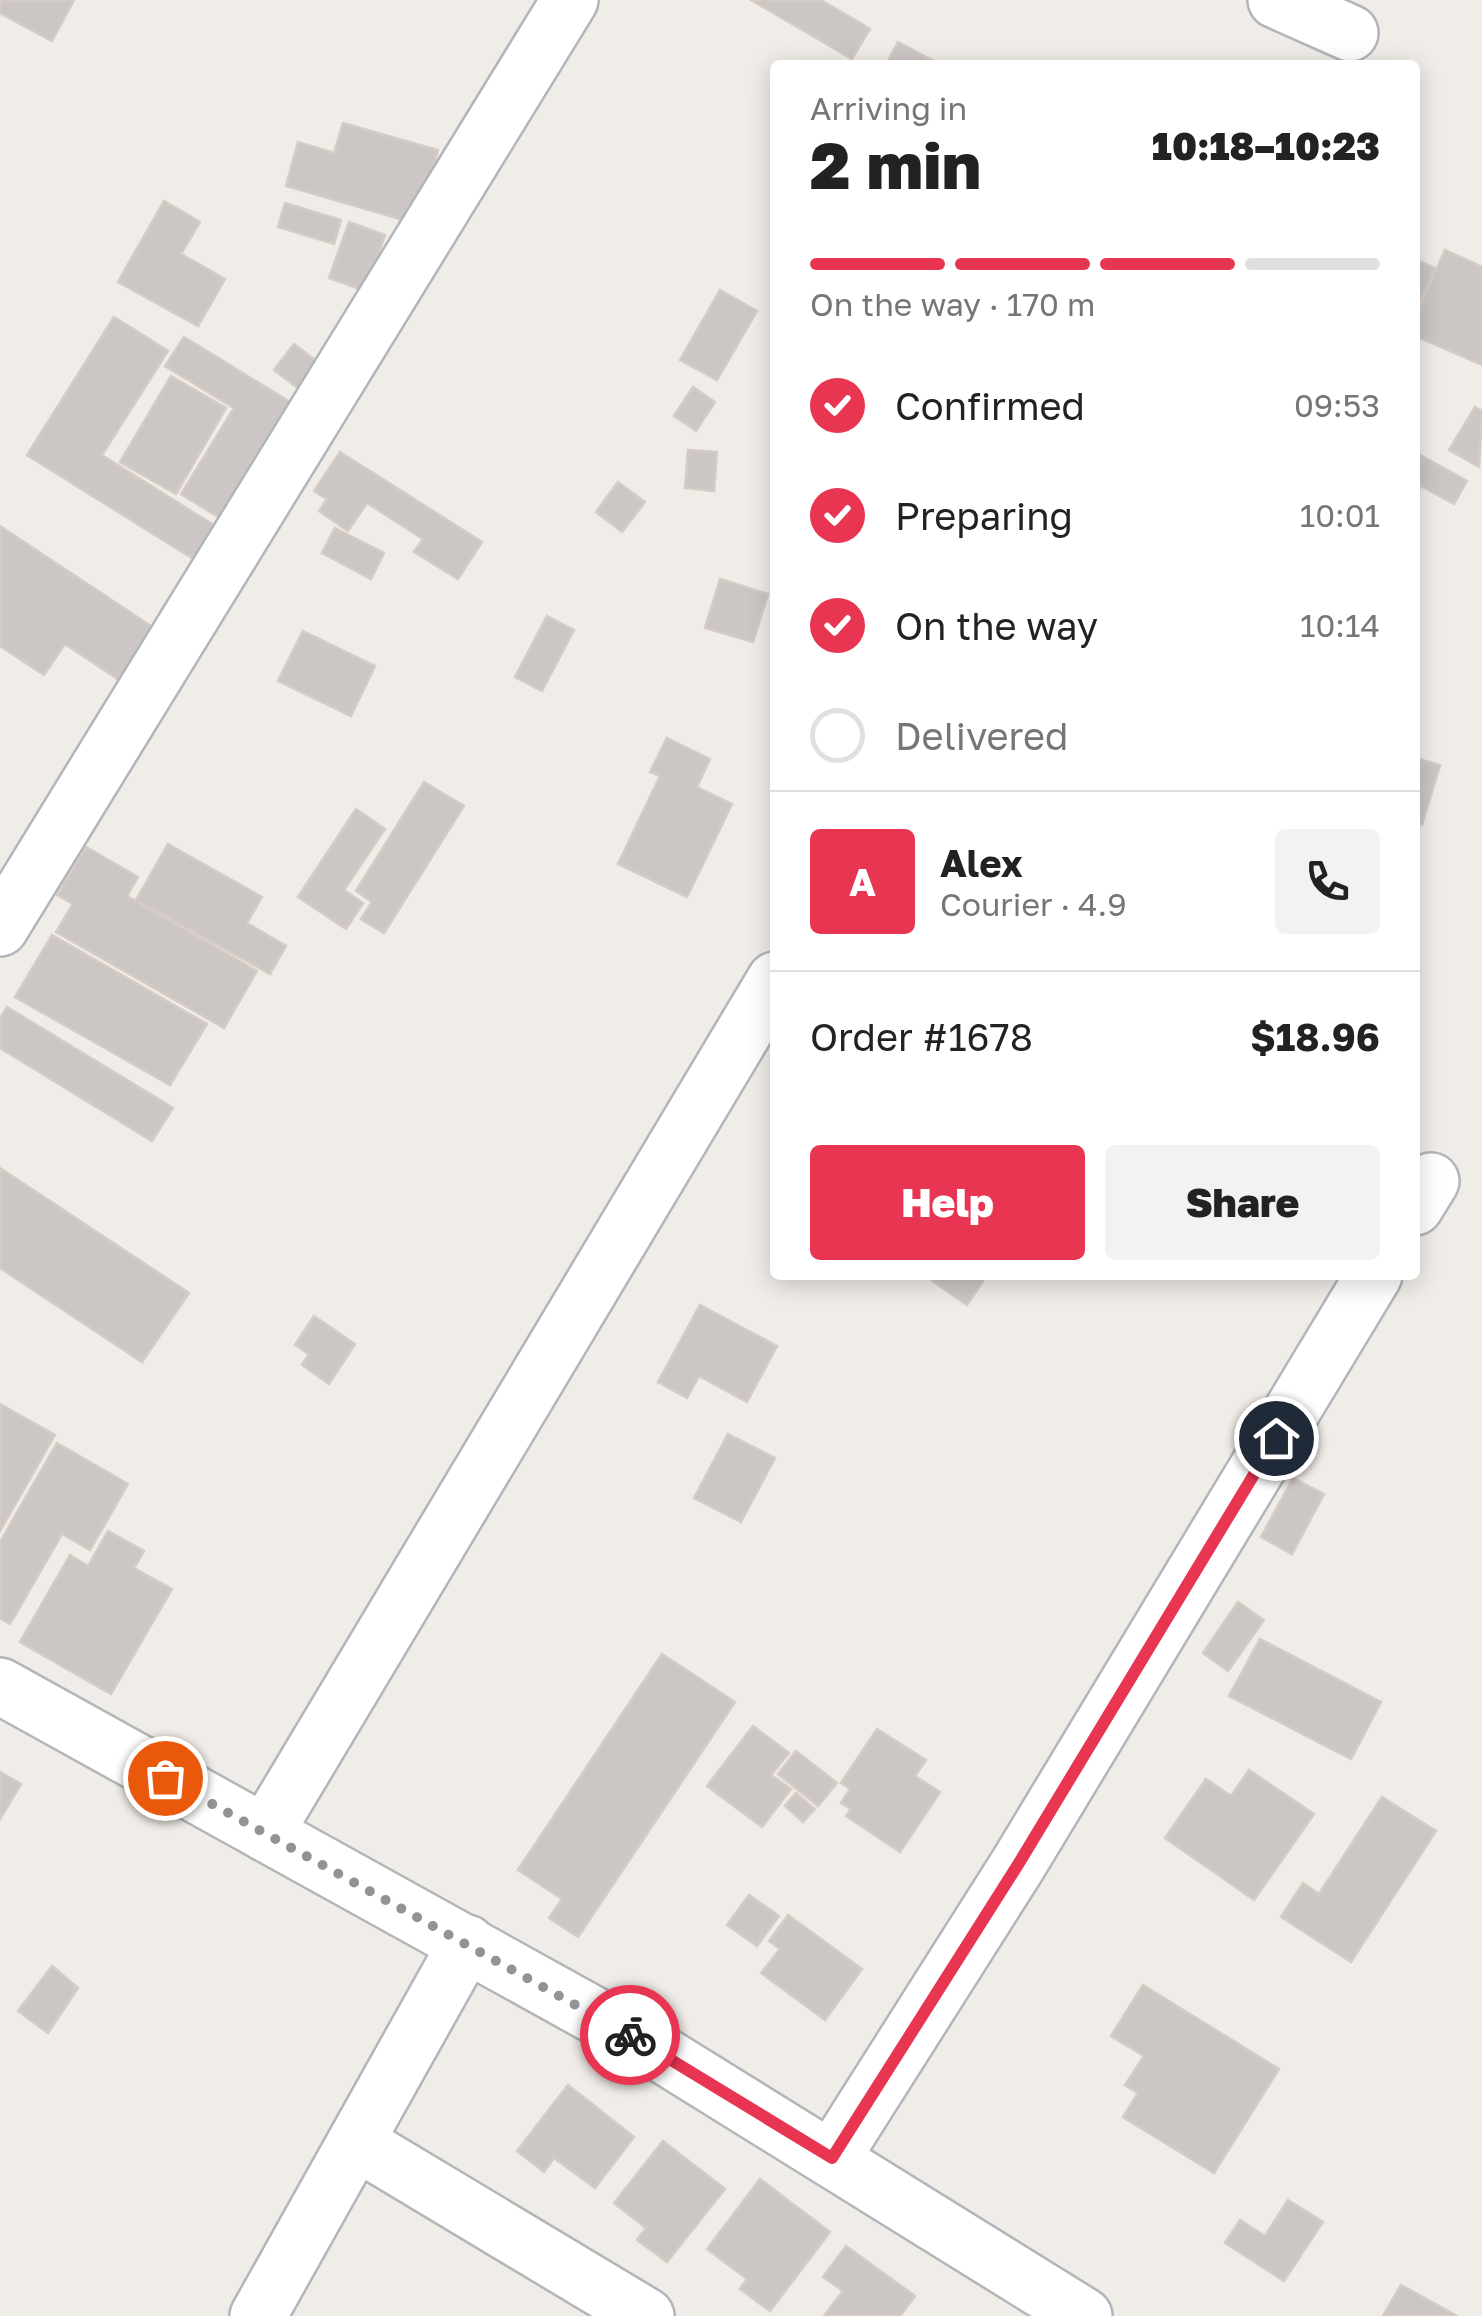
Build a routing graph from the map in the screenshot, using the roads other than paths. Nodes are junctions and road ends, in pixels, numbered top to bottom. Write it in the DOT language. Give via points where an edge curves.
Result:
graph roads {
  1 [pos="570,0"];
  2 [pos="1276,0"];
  3 [pos="1350,32"];
  4 [pos="0,928"];
  5 [pos="770,988"];
  6 [pos="1371,1280"];
  7 [pos="0,1686"];
  8 [pos="264,1833"];
  9 [pos="467,1943"];
  10 [pos="356,2142"];
  11 [pos="832,2158"];
  12 [pos="258,2316"];
  13 [pos="646,2316"];
  14 [pos="1084,2316"];
  1 -- 4 [label="street"];
  2 -- 3 [label="street"];
  5 -- 8 [label="street"];
  6 -- 11 [label="street" via="1019,1863"];
  7 -- 8 [label="street"];
  8 -- 9 [label="street"];
  9 -- 10 [label="street"];
  9 -- 11 [label="street"];
  10 -- 12 [label="street"];
  10 -- 13 [label="street"];
  11 -- 14 [label="street"];
}
